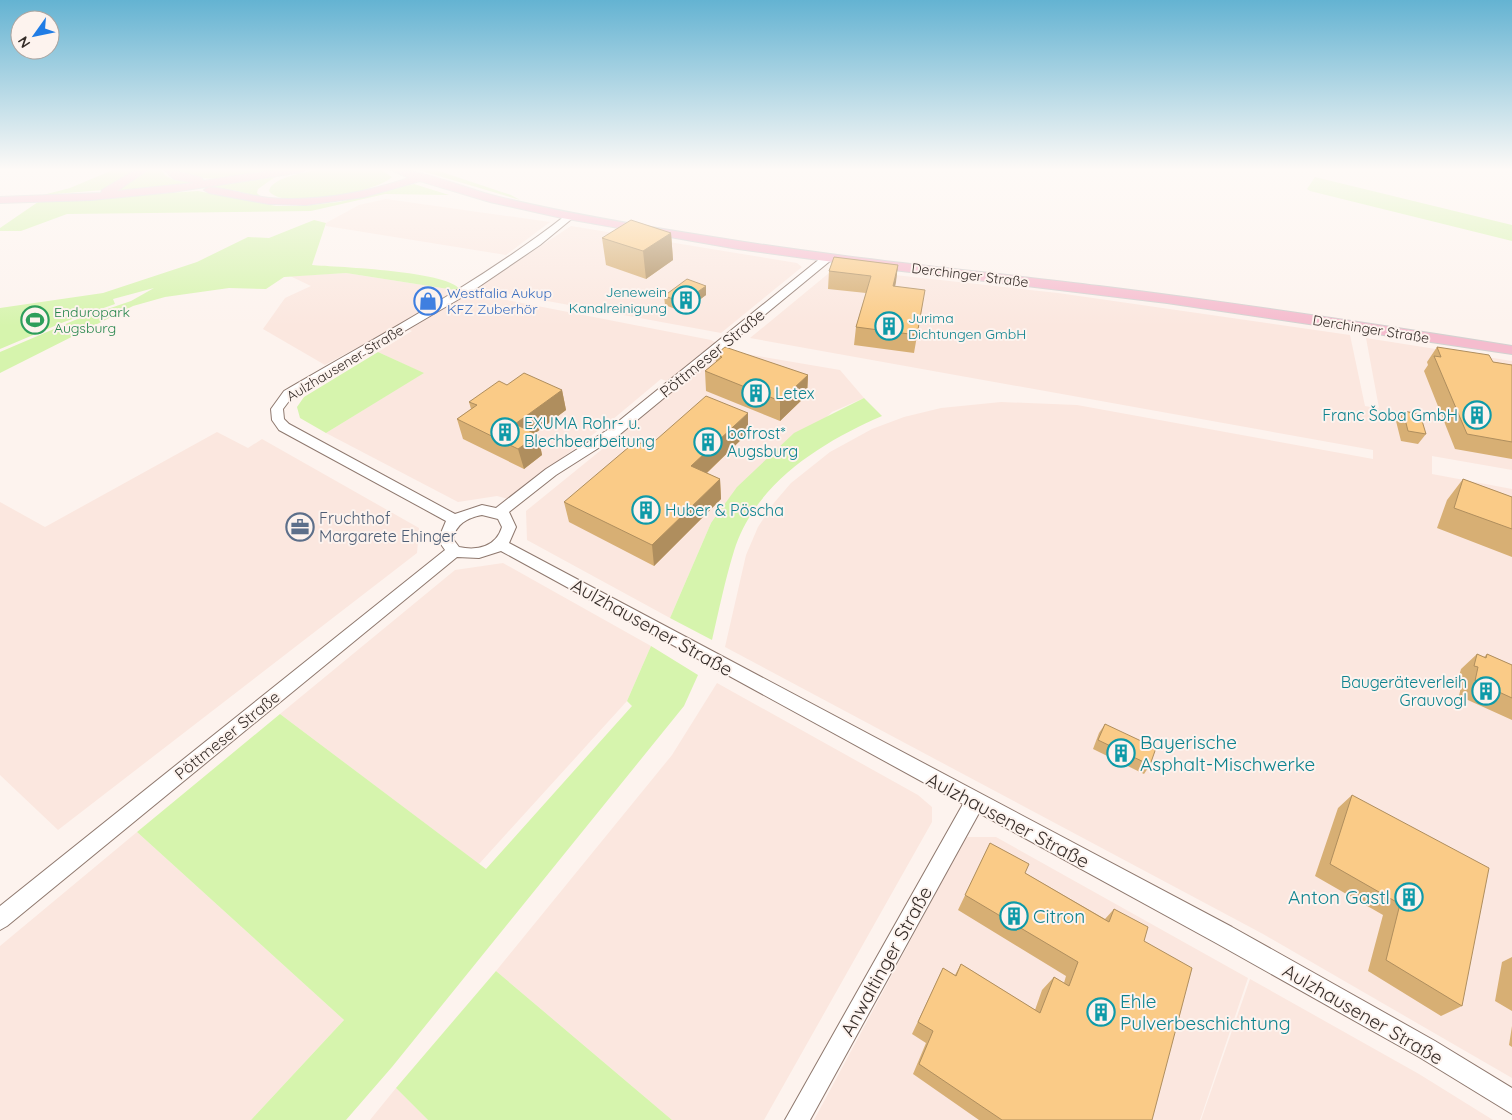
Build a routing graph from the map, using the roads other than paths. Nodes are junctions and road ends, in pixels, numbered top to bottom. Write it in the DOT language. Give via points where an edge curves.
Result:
graph roads {
  1 [pos="564,221"];
  2 [pos="596,221"];
  3 [pos="826,258"];
  4 [pos="1512,350"];
  5 [pos="499,513"];
  6 [pos="455,520"];
  7 [pos="500,544"];
  8 [pos="454,551"];
  9 [pos="974,802"];
  10 [pos="0,918"];
  11 [pos="1512,1102"];
  12 [pos="797,1120"];
  1 -- 6 [label="street, Aulzhausener Straße" via="464,294 288,394 277,409 278,420 284,427"];
  2 -- 3 [label="main road, Derchinger Straße"];
  3 -- 4 [label="main road, Derchinger Straße" via="1267,313"];
  3 -- 5 [label="street, Pöttmeser Straße" via="614,432 550,472"];
  5 -- 6 [label="street" via="482,510"];
  5 -- 7 [label="street" via="510,527 506,539"];
  6 -- 8 [label="street" via="449,526 445,540"];
  7 -- 8 [label="street" via="477,554"];
  7 -- 9 [label="street, Aulzhausener Straße"];
  8 -- 10 [label="street, Pöttmeser Straße"];
  9 -- 11 [label="street, Aulzhausener Straße" via="1224,935 1426,1049"];
  9 -- 12 [label="street, Anwaltinger Straße"];
}
